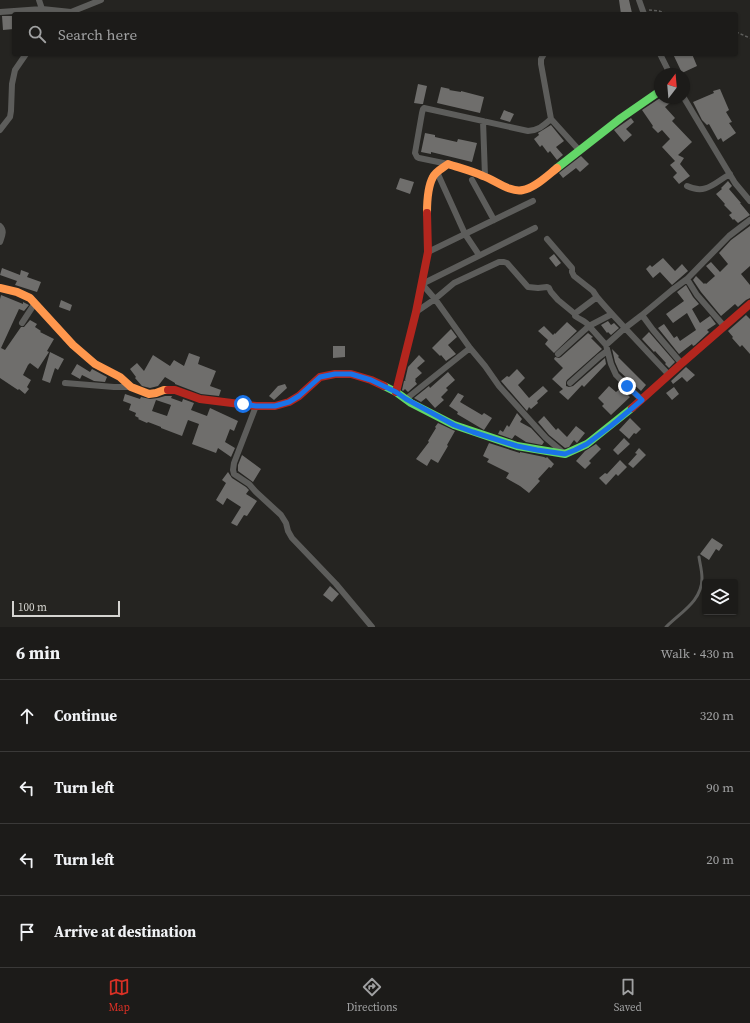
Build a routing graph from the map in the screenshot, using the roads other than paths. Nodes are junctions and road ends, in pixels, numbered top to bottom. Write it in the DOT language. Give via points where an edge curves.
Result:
graph roads {
  1 [pos="39,0"];
  2 [pos="101,0"];
  3 [pos="639,0"];
  4 [pos="42,9"];
  5 [pos="0,12"];
  6 [pos="63,12"];
  7 [pos="72,12"];
  8 [pos="643,12"];
  9 [pos="25,56"];
  10 [pos="542,56"];
  11 [pos="661,56"];
  12 [pos="667,68"];
  13 [pos="654,95"];
  14 [pos="688,104"];
  15 [pos="551,119"];
  16 [pos="483,121"];
  17 [pos="0,130"];
  18 [pos="579,150"];
  19 [pos="448,164"];
  20 [pos="437,172"];
  21 [pos="730,174"];
  22 [pos="486,176"];
  23 [pos="472,180"];
  24 [pos="687,186"];
  25 [pos="533,201"];
  26 [pos="750,201"];
  27 [pos="494,220"];
  28 [pos="750,220"];
  29 [pos="0,226"];
  30 [pos="535,228"];
  31 [pos="465,234"];
  32 [pos="547,239"];
  33 [pos="0,242"];
  34 [pos="428,252"];
  35 [pos="479,255"];
  36 [pos="687,279"];
  37 [pos="422,284"];
  38 [pos="0,288"];
  39 [pos="597,297"];
  40 [pos="435,299"];
  41 [pos="35,303"];
  42 [pos="750,304"];
  43 [pos="416,312"];
  44 [pos="575,314"];
  45 [pos="612,314"];
  46 [pos="642,315"];
  47 [pos="22,323"];
  48 [pos="590,326"];
  49 [pos="724,326"];
  50 [pos="625,328"];
  51 [pos="470,348"];
  52 [pos="606,348"];
  53 [pos="558,354"];
  54 [pos="682,364"];
  55 [pos="669,375"];
  56 [pos="65,383"];
  57 [pos="570,383"];
  58 [pos="131,387"];
  59 [pos="396,392"];
  60 [pos="406,399"];
  61 [pos="642,400"];
  62 [pos="256,406"];
  63 [pos="565,454"];
  64 [pos="699,556"];
  65 [pos="372,627"];
  66 [pos="666,627"];
  1 -- 4 [label="street"];
  2 -- 7 [label="street"];
  3 -- 8 [label="street"];
  4 -- 5 [label="street"];
  4 -- 6 [label="street"];
  9 -- 17 [label="street" via="15,70 12,111"];
  10 -- 15 [label="street"];
  11 -- 12 [label="street"];
  13 -- 18 [label="street"];
  14 -- 21 [label="street"];
  15 -- 16 [label="street" via="535,131"];
  15 -- 18 [label="street"];
  16 -- 19 [label="street" via="423,109 415,153 419,158"];
  16 -- 22 [label="street"];
  18 -- 22 [label="street" via="525,190 507,188"];
  19 -- 20 [label="street"];
  19 -- 22 [label="street"];
  20 -- 31 [label="street"];
  20 -- 34 [label="street" via="430,187 427,206"];
  21 -- 24 [label="street" via="709,188 696,189"];
  21 -- 26 [label="street"];
  23 -- 27 [label="street"];
  25 -- 27 [label="street"];
  27 -- 31 [label="street"];
  28 -- 36 [label="street" via="729,236"];
  29 -- 33 [label="street" via="3,232"];
  30 -- 35 [label="street"];
  31 -- 34 [label="street"];
  31 -- 35 [label="street"];
  32 -- 39 [label="street" via="572,268 574,276"];
  34 -- 37 [label="street"];
  35 -- 37 [label="street"];
  36 -- 46 [label="street"];
  36 -- 49 [label="street" via="697,295"];
  37 -- 40 [label="street"];
  37 -- 43 [label="street"];
  38 -- 41 [label="street" via="17,292"];
  39 -- 44 [label="street"];
  39 -- 45 [label="street"];
  40 -- 43 [label="street"];
  40 -- 44 [label="street" via="454,283 504,262 528,286 549,288 558,300"];
  40 -- 51 [label="street"];
  41 -- 47 [label="street"];
  41 -- 58 [label="street" via="73,345 95,364 120,377"];
  42 -- 49 [label="street"];
  43 -- 59 [label="street"];
  44 -- 48 [label="street" via="578,319"];
  45 -- 48 [label="street"];
  45 -- 50 [label="street"];
  46 -- 50 [label="street"];
  46 -- 54 [label="street"];
  48 -- 52 [label="street"];
  48 -- 53 [label="street"];
  49 -- 54 [label="street"];
  50 -- 52 [label="street"];
  50 -- 55 [label="street"];
  51 -- 60 [label="street"];
  51 -- 63 [label="street" via="534,426"];
  52 -- 57 [label="street"];
  52 -- 61 [label="street" via="616,375"];
  54 -- 55 [label="street"];
  55 -- 61 [label="street"];
  56 -- 58 [label="street"];
  58 -- 62 [label="street" via="149,394 175,390 200,399"];
  59 -- 60 [label="street"];
  59 -- 62 [label="street" via="351,374 335,374 320,377 289,402 275,406"];
  60 -- 63 [label="street" via="454,425 473,432 517,446"];
  61 -- 63 [label="street" via="587,444"];
  62 -- 65 [label="street" via="234,464 234,474 249,484 281,515 292,538"];
  64 -- 66 [label="lane" via="702,579 700,592"];
}
